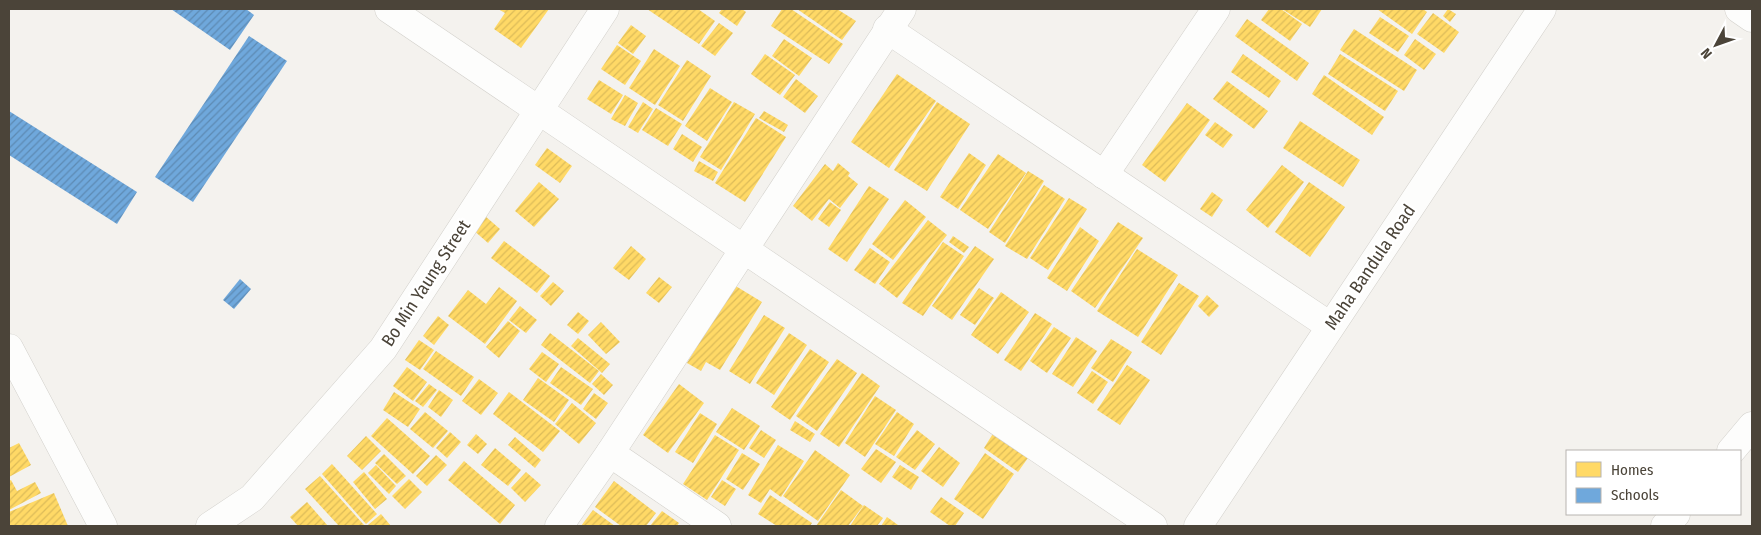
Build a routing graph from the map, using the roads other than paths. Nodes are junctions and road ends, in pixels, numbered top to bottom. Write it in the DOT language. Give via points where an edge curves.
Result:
graph roads {
  1 [pos="389,9"];
  2 [pos="605,9"];
  3 [pos="1216,9"];
  4 [pos="1542,9"];
  5 [pos="1739,9"];
  6 [pos="1752,18"];
  7 [pos="895,19"];
  8 [pos="540,109"];
  9 [pos="1104,175"];
  10 [pos="743,249"];
  11 [pos="1330,326"];
  12 [pos="10,352"];
  13 [pos="1752,426"];
  14 [pos="1731,450"];
  15 [pos="610,453"];
  16 [pos="1675,515"];
  17 [pos="103,526"];
  18 [pos="210,526"];
  19 [pos="559,526"];
  20 [pos="717,526"];
  21 [pos="1153,526"];
  22 [pos="1198,526"];
  23 [pos="1665,526"];
  1 -- 8 [label="street"];
  2 -- 8 [label="street, Bo Min Yaung Street"];
  3 -- 9 [label="street"];
  4 -- 11 [label="street, Maha Bandula Road"];
  5 -- 6 [label="street"];
  7 -- 9 [label="street"];
  7 -- 10 [label="street"];
  8 -- 10 [label="street"];
  8 -- 18 [label="street, Bo Min Yaung Street" via="383,349 252,498"];
  9 -- 11 [label="street"];
  10 -- 15 [label="street"];
  10 -- 21 [label="street"];
  11 -- 22 [label="street, Maha Bandula Road"];
  12 -- 17 [label="street"];
  13 -- 14 [label="street"];
  15 -- 19 [label="street"];
  15 -- 20 [label="street"];
  16 -- 23 [label="street"];
}
